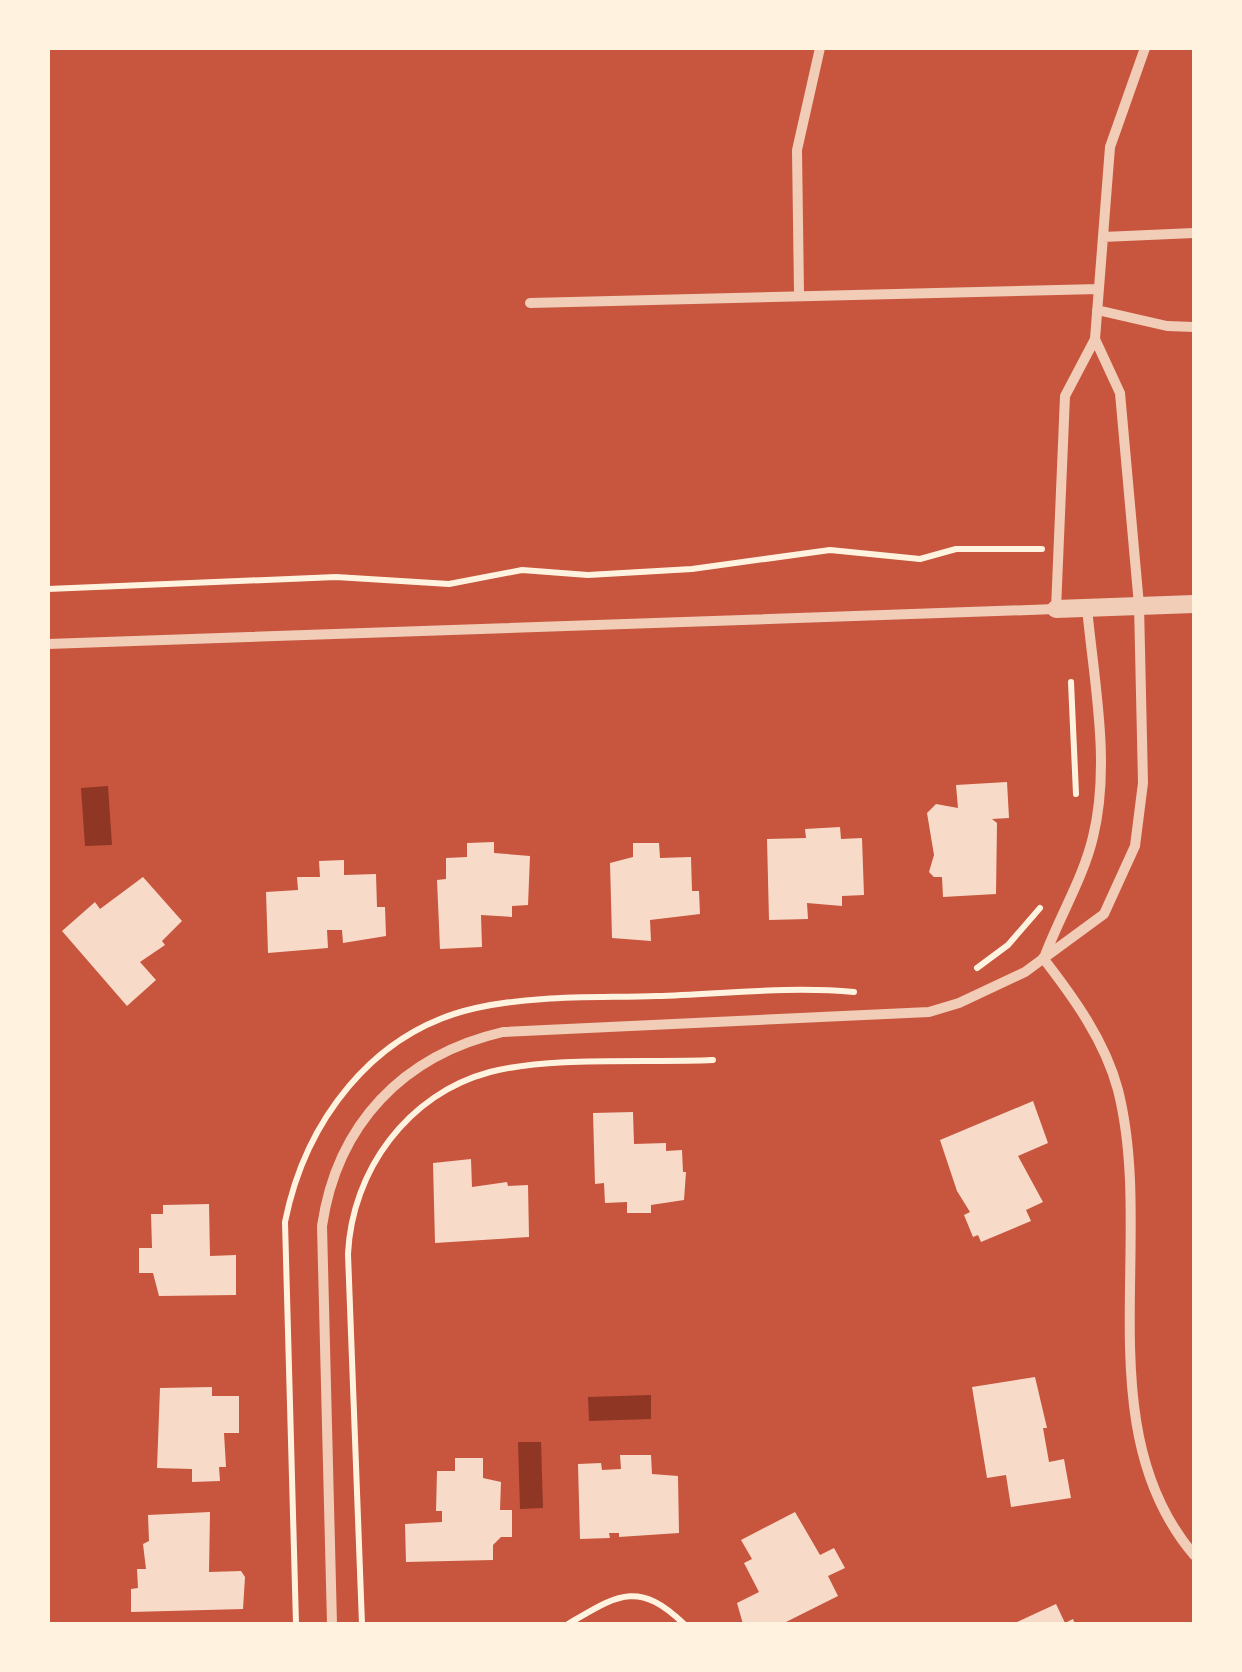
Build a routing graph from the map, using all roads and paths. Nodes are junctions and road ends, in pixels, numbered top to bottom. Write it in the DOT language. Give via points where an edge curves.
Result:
graph roads {
  1 [pos="820,48"];
  2 [pos="1144,48"];
  3 [pos="1194,233"];
  4 [pos="1103,237"];
  5 [pos="1099,289"];
  6 [pos="799,293"];
  7 [pos="530,303"];
  8 [pos="1097,310"];
  9 [pos="1194,327"];
  10 [pos="1095,339"];
  11 [pos="1058,550"];
  12 [pos="48,589"];
  13 [pos="1194,604"];
  14 [pos="1139,605"];
  15 [pos="1088,608"];
  16 [pos="1056,609"];
  17 [pos="48,644"];
  18 [pos="1071,674"];
  19 [pos="1076,809"];
  20 [pos="1042,905"];
  21 [pos="1043,958"];
  22 [pos="962,976"];
  23 [pos="863,992"];
  24 [pos="713,1060"];
  25 [pos="1194,1555"];
  26 [pos="296,1624"];
  27 [pos="332,1624"];
  28 [pos="362,1624"];
  29 [pos="568,1624"];
  30 [pos="684,1624"];
  1 -- 6 [label="street" via="797,150"];
  2 -- 4 [label="street" via="1110,147"];
  3 -- 4 [label="street"];
  4 -- 5 [label="street"];
  5 -- 6 [label="street"];
  5 -- 8 [label="street"];
  6 -- 7 [label="street"];
  8 -- 9 [label="street"];
  8 -- 10 [label="street"];
  10 -- 11 [label="street" via="1065,396"];
  10 -- 14 [label="street" via="1120,393"];
  11 -- 12 [label="path" via="956,549 920,559 830,550 692,569 522,570 449,584 336,577"];
  11 -- 16 [label="street"];
  13 -- 14 [label="street"];
  14 -- 15 [label="street"];
  14 -- 21 [label="street" via="1143,783 1135,846 1104,914"];
  15 -- 16 [label="street"];
  15 -- 21 [label="street" via="1099,810 1083,870"];
  16 -- 17 [label="street"];
  18 -- 19 [label="path"];
  20 -- 22 [label="path" via="1008,945"];
  21 -- 25 [label="street" via="1078,1003 1118,1088 1131,1220 1136,1413 1160,1503"];
  21 -- 27 [label="street" via="929,1012 503,1032 445,1051 390,1088 341,1153 322,1226"];
  23 -- 26 [label="path" via="473,1008 426,1027 358,1073 313,1138 285,1222"];
  24 -- 28 [label="path" via="487,1073 428,1102 372,1166 348,1254"];
  29 -- 30 [label="path" via="602,1602 630,1596 657,1604"];
}
